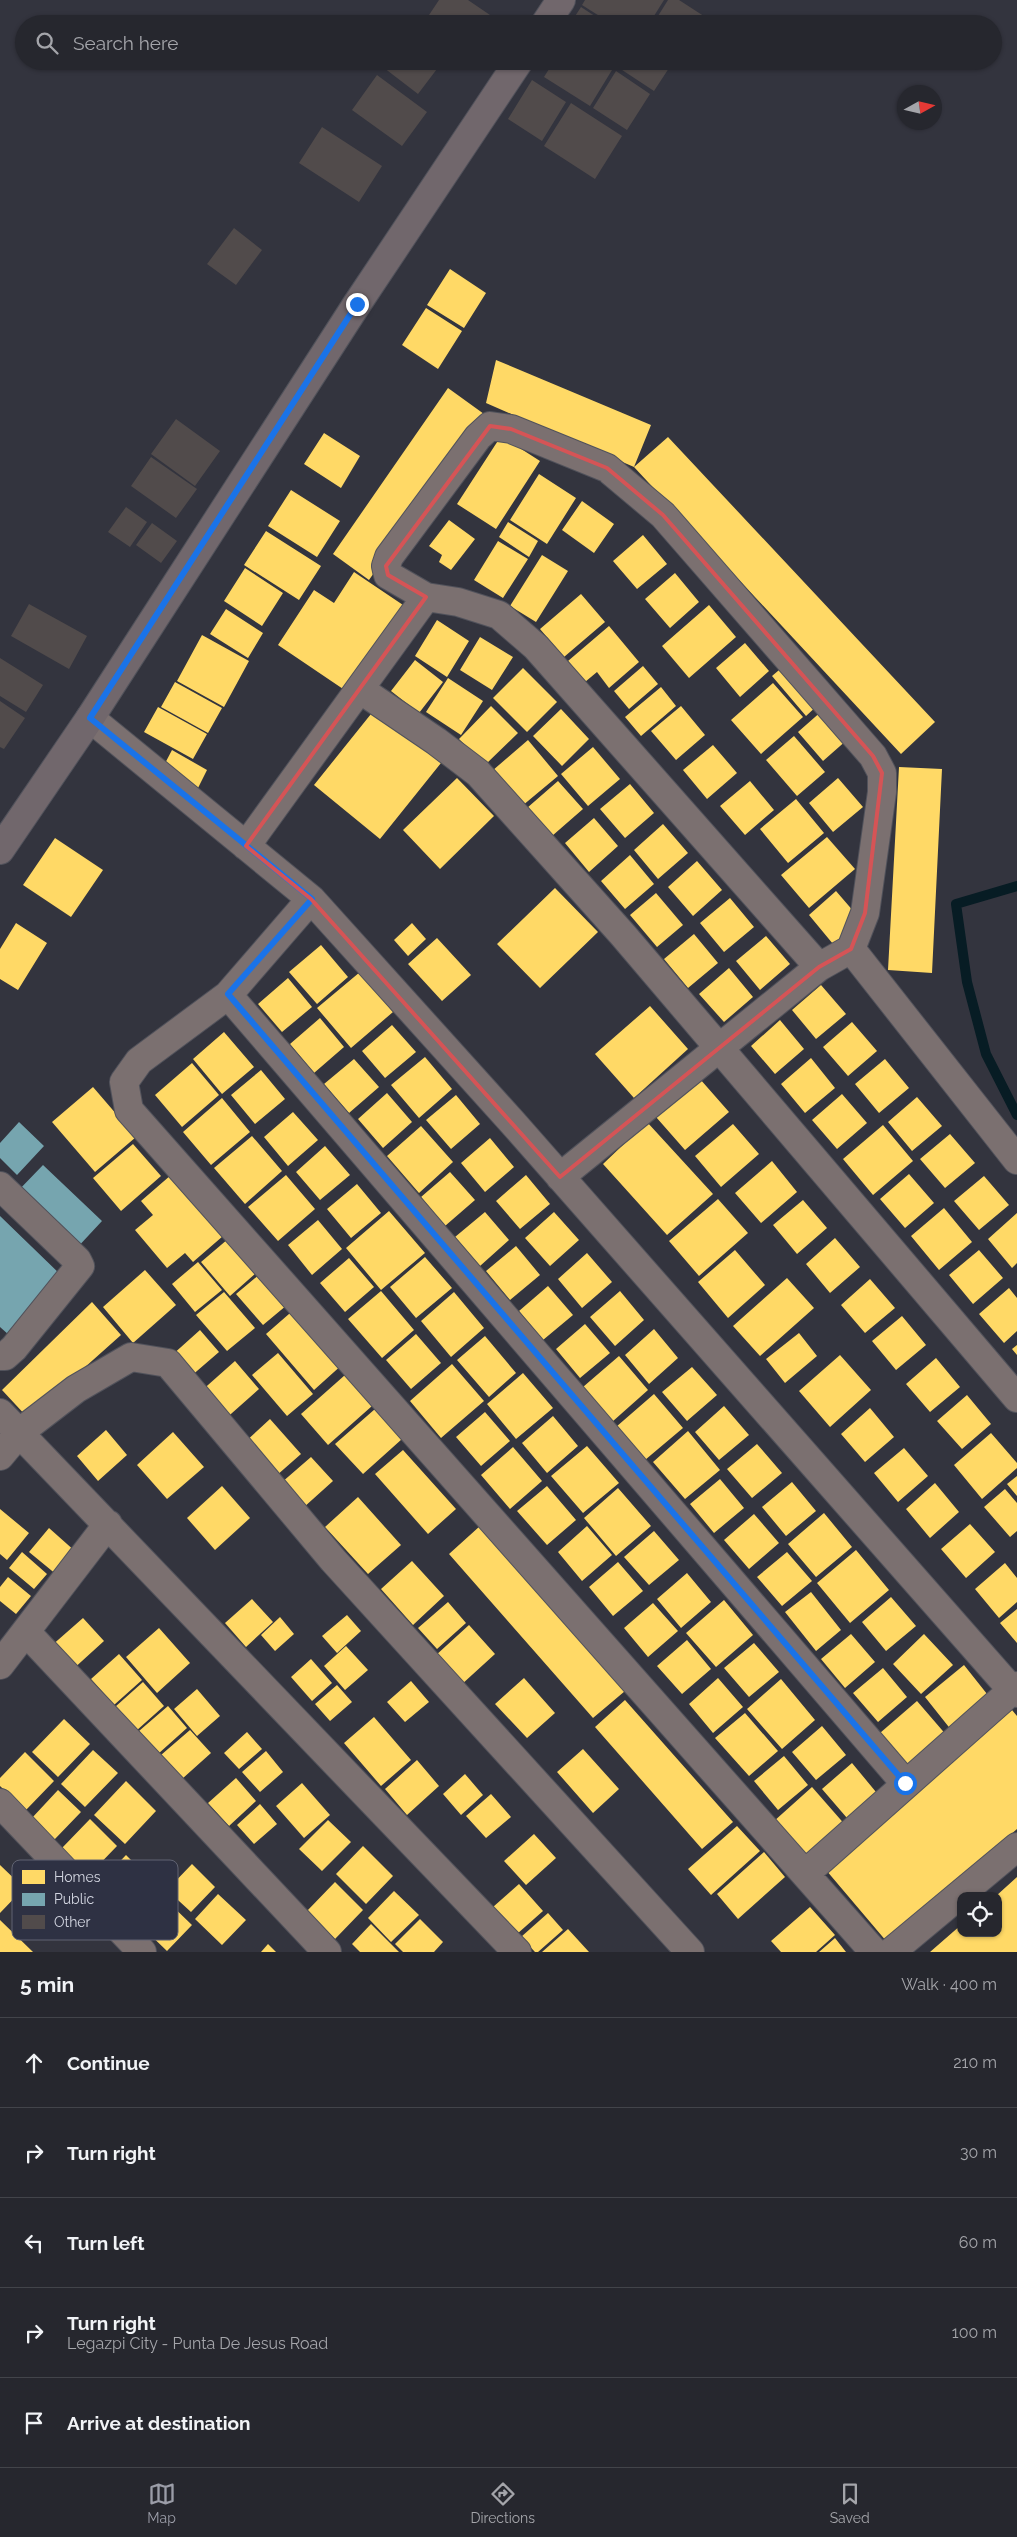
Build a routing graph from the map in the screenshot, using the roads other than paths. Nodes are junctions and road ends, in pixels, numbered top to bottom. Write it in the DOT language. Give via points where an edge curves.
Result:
graph roads {
  1 [pos="560,0"];
  2 [pos="551,15"];
  3 [pos="513,70"];
  4 [pos="426,598"];
  5 [pos="361,690"];
  6 [pos="90,718"];
  7 [pos="246,846"];
  8 [pos="0,850"];
  9 [pos="312,899"];
  10 [pos="851,949"];
  11 [pos="819,967"];
  12 [pos="228,994"];
  13 [pos="721,1049"];
  14 [pos="1017,1160"];
  15 [pos="560,1177"];
  16 [pos="0,1186"];
  17 [pos="0,1356"];
  18 [pos="1017,1398"];
  19 [pos="0,1412"];
  20 [pos="20,1432"];
  21 [pos="0,1456"];
  22 [pos="108,1524"];
  23 [pos="27,1633"];
  24 [pos="0,1665"];
  25 [pos="1015,1690"];
  26 [pos="905,1783"];
  27 [pos="0,1803"];
  28 [pos="1017,1847"];
  29 [pos="54,1860"];
  30 [pos="806,1873"];
  31 [pos="131,1940"];
  32 [pos="142,1952"];
  33 [pos="327,1952"];
  34 [pos="517,1952"];
  35 [pos="690,1952"];
  36 [pos="874,1952"];
  37 [pos="891,1952"];
  1 -- 2 [label="main road"];
  3 -- 6 [label="main road" via="357,304"];
  4 -- 5 [label="street"];
  4 -- 10 [label="street" via="388,575 386,566 460,461 490,426 511,429 607,468 663,515 873,756 882,773 865,913"];
  4 -- 11 [label="street" via="458,602 499,615 536,647"];
  5 -- 7 [label="street"];
  5 -- 13 [label="street" via="478,773"];
  6 -- 7 [label="street"];
  6 -- 8 [label="main road"];
  7 -- 9 [label="street"];
  9 -- 12 [label="street"];
  9 -- 15 [label="street"];
  10 -- 11 [label="street"];
  10 -- 14 [label="street"];
  11 -- 13 [label="street"];
  12 -- 26 [label="street"];
  12 -- 30 [label="street" via="138,1061 124,1082 129,1110"];
  13 -- 15 [label="street"];
  13 -- 18 [label="street"];
  15 -- 25 [label="street"];
  16 -- 17 [label="street" via="80,1266 14,1348"];
  19 -- 20 [label="street"];
  20 -- 21 [label="street"];
  20 -- 22 [label="street"];
  20 -- 35 [label="street" via="76,1389 131,1357 168,1363 332,1560"];
  22 -- 23 [label="street"];
  22 -- 34 [label="street"];
  23 -- 24 [label="street"];
  23 -- 33 [label="street"];
  25 -- 26 [label="street"];
  26 -- 30 [label="street"];
  27 -- 29 [label="street"];
  28 -- 37 [label="street"];
  30 -- 36 [label="street"];
  31 -- 32 [label="street"];
}
